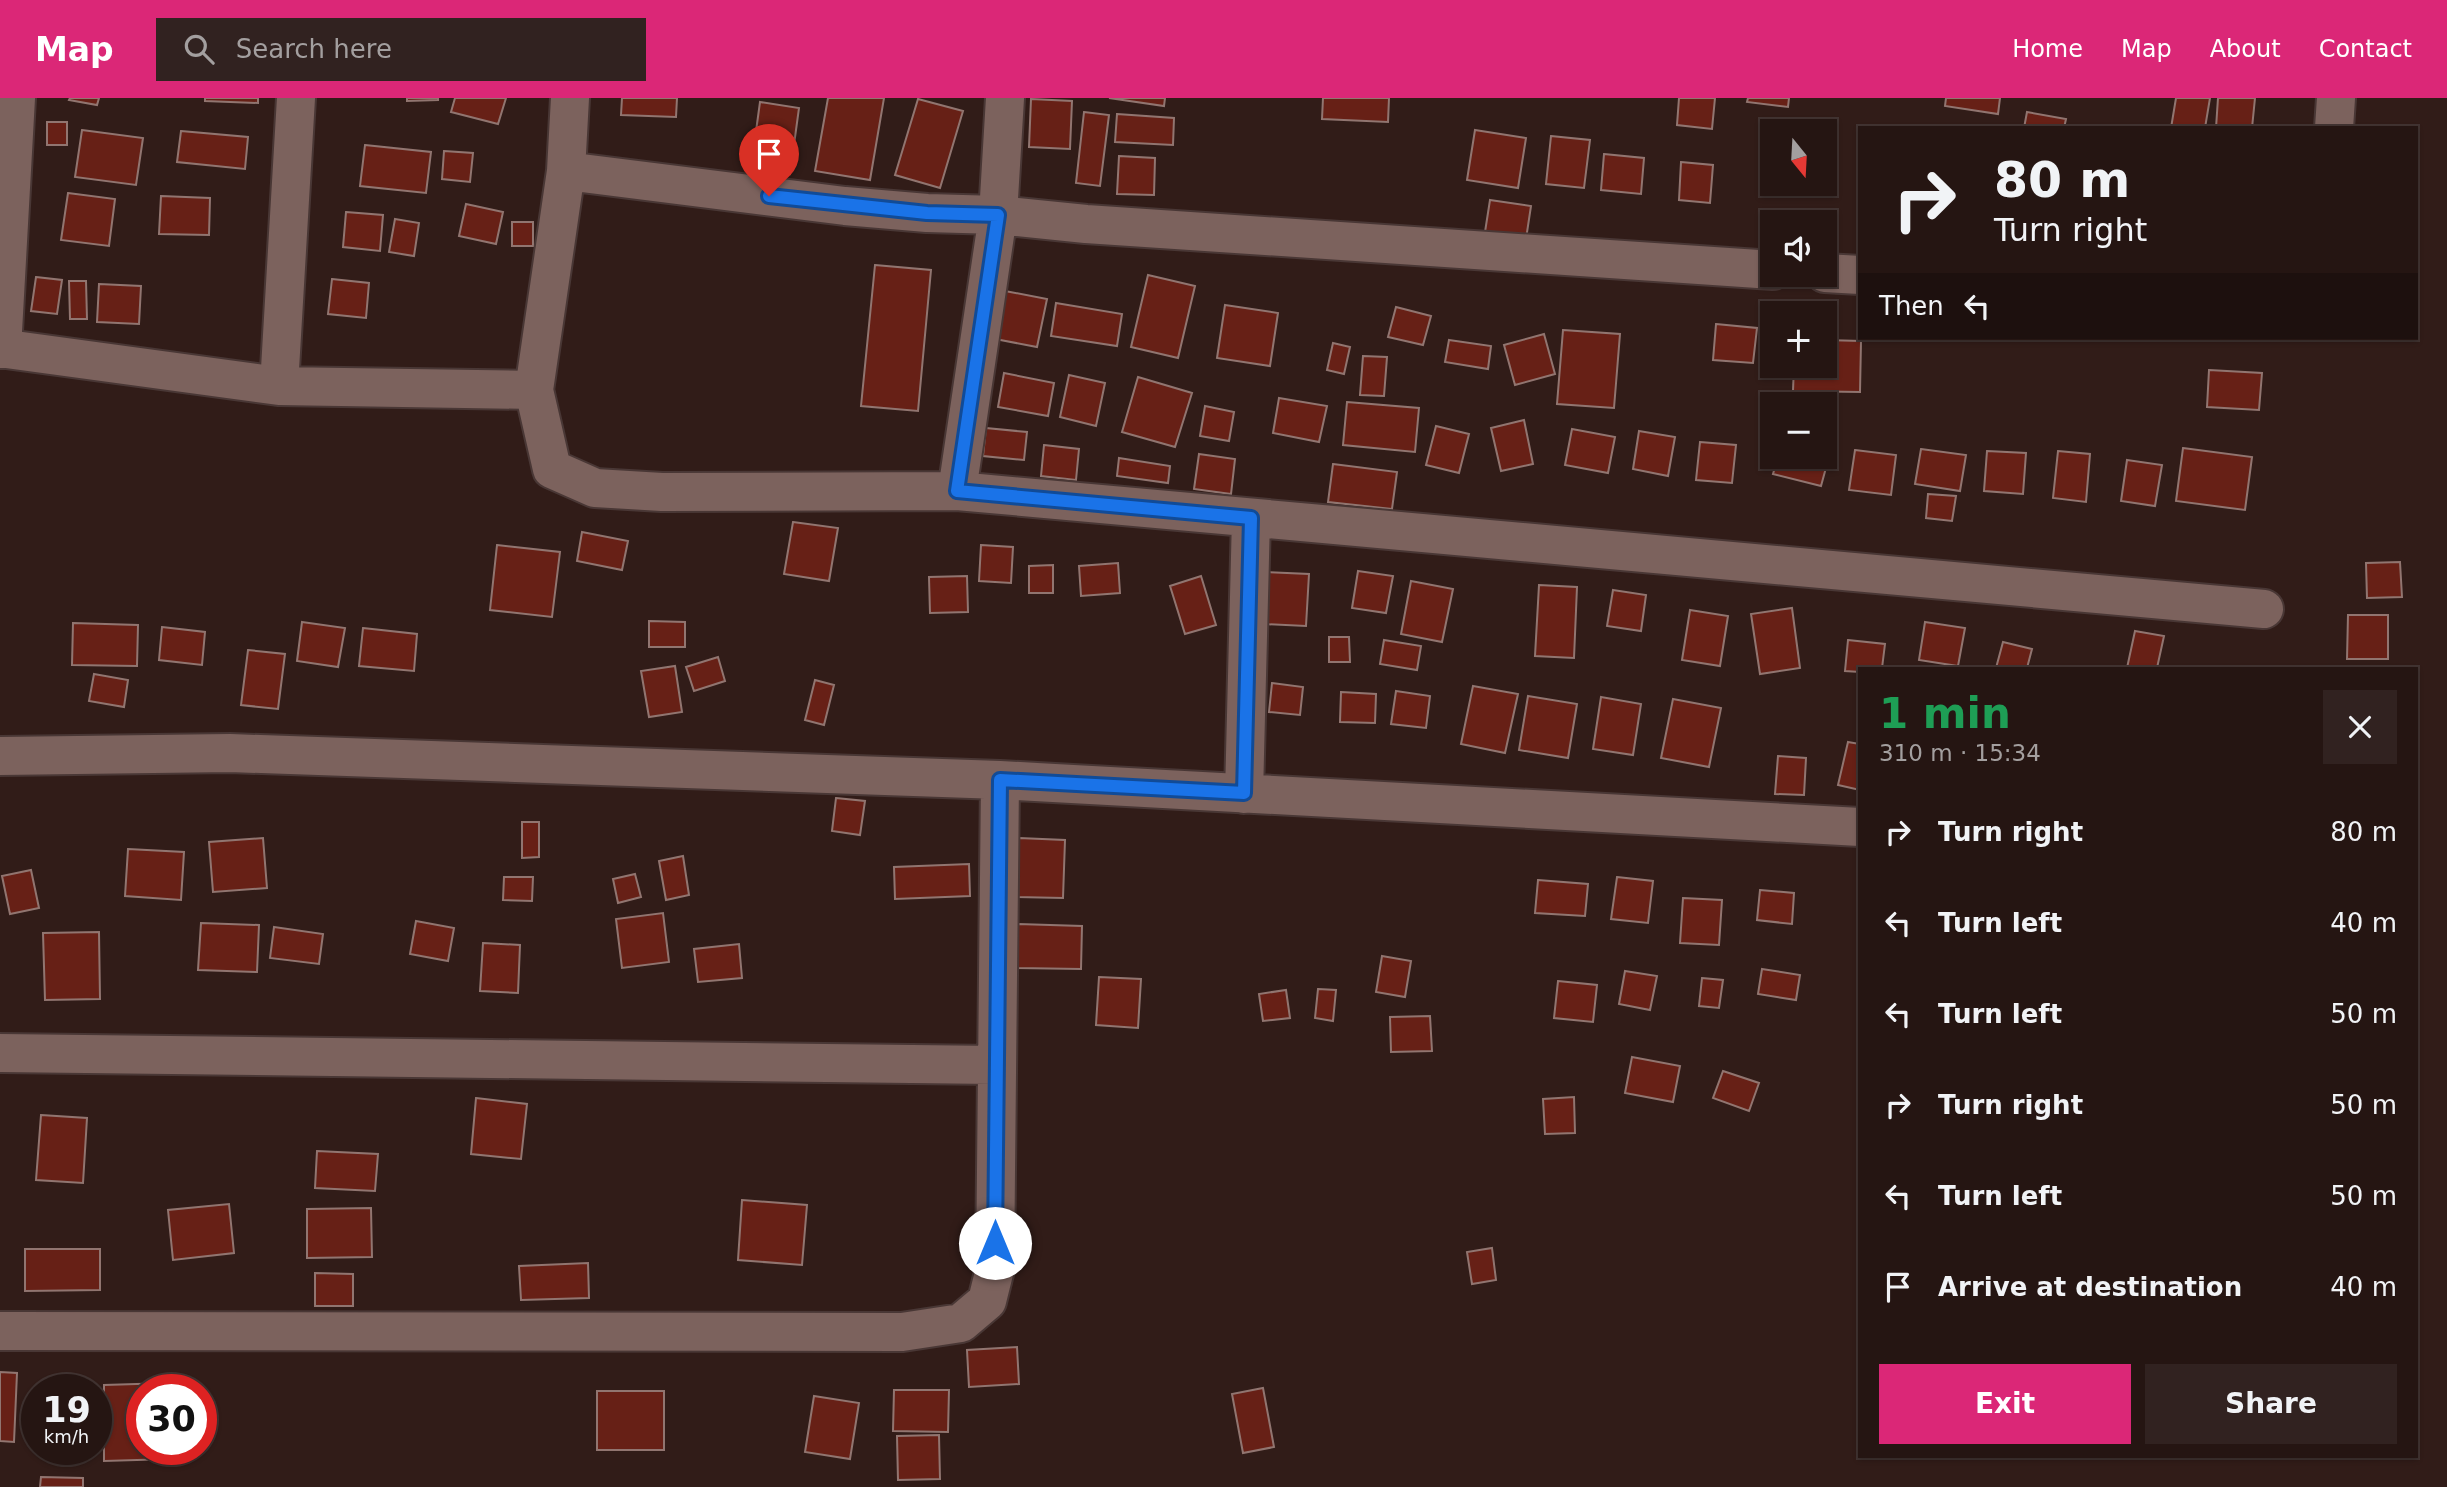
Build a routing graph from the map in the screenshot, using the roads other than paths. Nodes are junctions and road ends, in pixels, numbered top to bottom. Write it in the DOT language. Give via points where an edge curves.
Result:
graph roads {
  1 [pos="16,98"];
  2 [pos="296,98"];
  3 [pos="570,98"];
  4 [pos="1004,98"];
  5 [pos="2336,98"];
  6 [pos="2334,126"];
  7 [pos="566,171"];
  8 [pos="998,215"];
  9 [pos="1760,269"];
  10 [pos="1837,274"];
  11 [pos="1858,275"];
  12 [pos="1,349"];
  13 [pos="279,386"];
  14 [pos="534,390"];
  15 [pos="957,491"];
  16 [pos="1251,518"];
  17 [pos="2264,609"];
  18 [pos="0,756"];
  19 [pos="1000,780"];
  20 [pos="1244,793"];
  21 [pos="1858,827"];
  22 [pos="0,1053"];
  23 [pos="997,1065"];
  24 [pos="0,1331"];
  1 -- 12 [label="street"];
  2 -- 13 [label="street"];
  3 -- 7 [label="street"];
  4 -- 8 [label="street"];
  5 -- 6 [label="street"];
  7 -- 8 [label="street" via="845,206"];
  7 -- 14 [label="street"];
  8 -- 9 [label="street" via="1086,225"];
  8 -- 15 [label="street"];
  10 -- 11 [label="street"];
  12 -- 13 [label="street"];
  13 -- 14 [label="street"];
  14 -- 15 [label="street" via="552,469 595,488"];
  15 -- 16 [label="street"];
  16 -- 17 [label="street"];
  16 -- 20 [label="street"];
  18 -- 19 [label="street" via="230,752"];
  19 -- 20 [label="street"];
  19 -- 23 [label="street"];
  20 -- 21 [label="street"];
  22 -- 23 [label="street"];
  23 -- 24 [label="street" via="995,1269 987,1301 961,1323 902,1332"];
}
